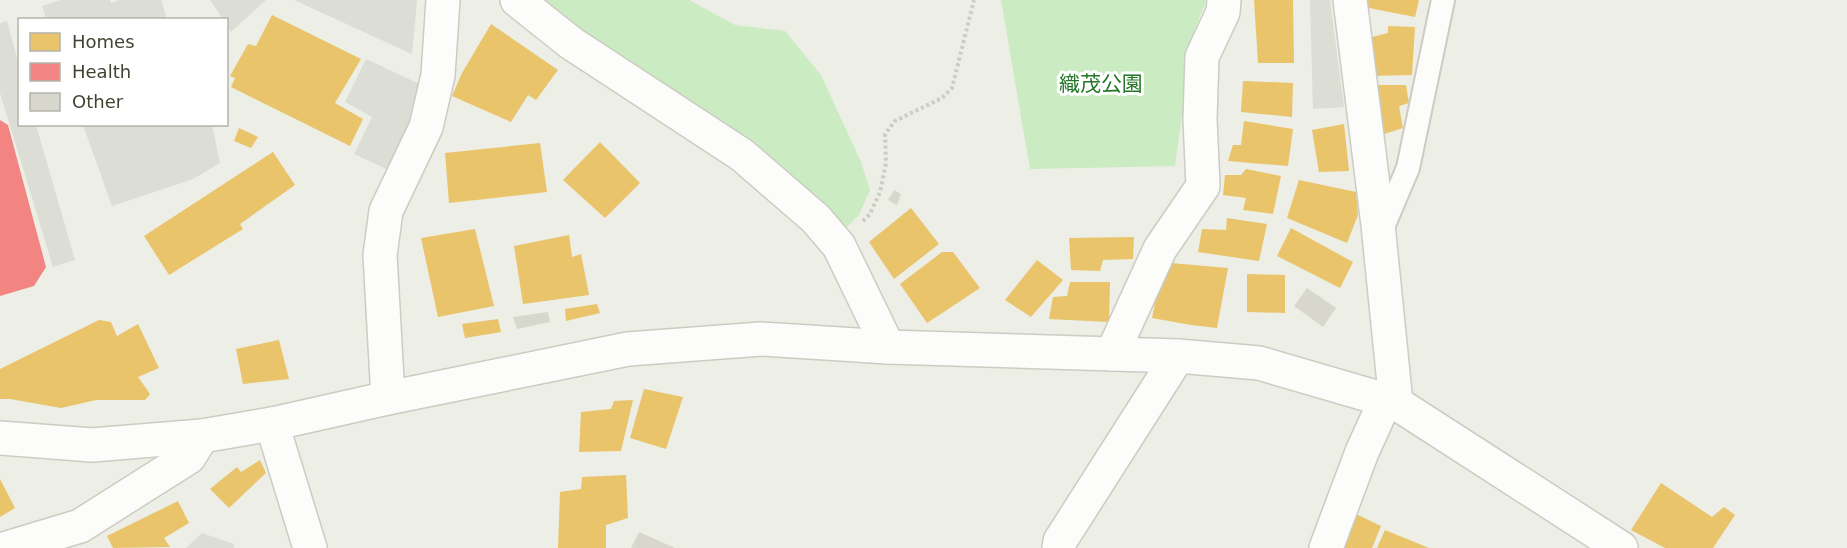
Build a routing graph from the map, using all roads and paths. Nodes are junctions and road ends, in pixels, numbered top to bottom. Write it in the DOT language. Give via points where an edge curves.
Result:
graph roads {
  1 [pos="443,0"];
  2 [pos="517,0"];
  3 [pos="974,0"];
  4 [pos="1224,0"];
  5 [pos="1350,0"];
  6 [pos="1443,0"];
  7 [pos="1379,236"];
  8 [pos="839,246"];
  9 [pos="888,347"];
  10 [pos="1112,354"];
  11 [pos="1178,356"];
  12 [pos="388,398"];
  13 [pos="1391,401"];
  14 [pos="272,424"];
  15 [pos="202,436"];
  16 [pos="0,438"];
  17 [pos="84,537"];
  18 [pos="7,548"];
  19 [pos="310,548"];
  20 [pos="1059,548"];
  21 [pos="1326,548"];
  22 [pos="1621,548"];
  1 -- 12 [label="street" via="438,75 426,127 386,211 380,255"];
  2 -- 8 [label="street" via="571,43 742,155 816,219"];
  3 -- 8 [label="path" via="952,88 942,98 895,121 885,135 880,192 870,214"];
  4 -- 10 [label="street" via="1223,12 1202,57 1203,186 1160,249"];
  5 -- 7 [label="street"];
  6 -- 7 [label="lane" via="1408,168"];
  7 -- 13 [label="street"];
  8 -- 9 [label="street"];
  9 -- 10 [label="street"];
  9 -- 12 [label="street" via="761,339 628,349"];
  10 -- 11 [label="street"];
  11 -- 13 [label="street" via="1259,363"];
  11 -- 20 [label="street"];
  12 -- 14 [label="street"];
  13 -- 21 [label="street" via="1362,452"];
  13 -- 22 [label="street"];
  14 -- 15 [label="street"];
  14 -- 19 [label="street"];
  15 -- 16 [label="street" via="92,445"];
  15 -- 17 [label="street" via="189,457"];
  17 -- 18 [label="street"];
}
